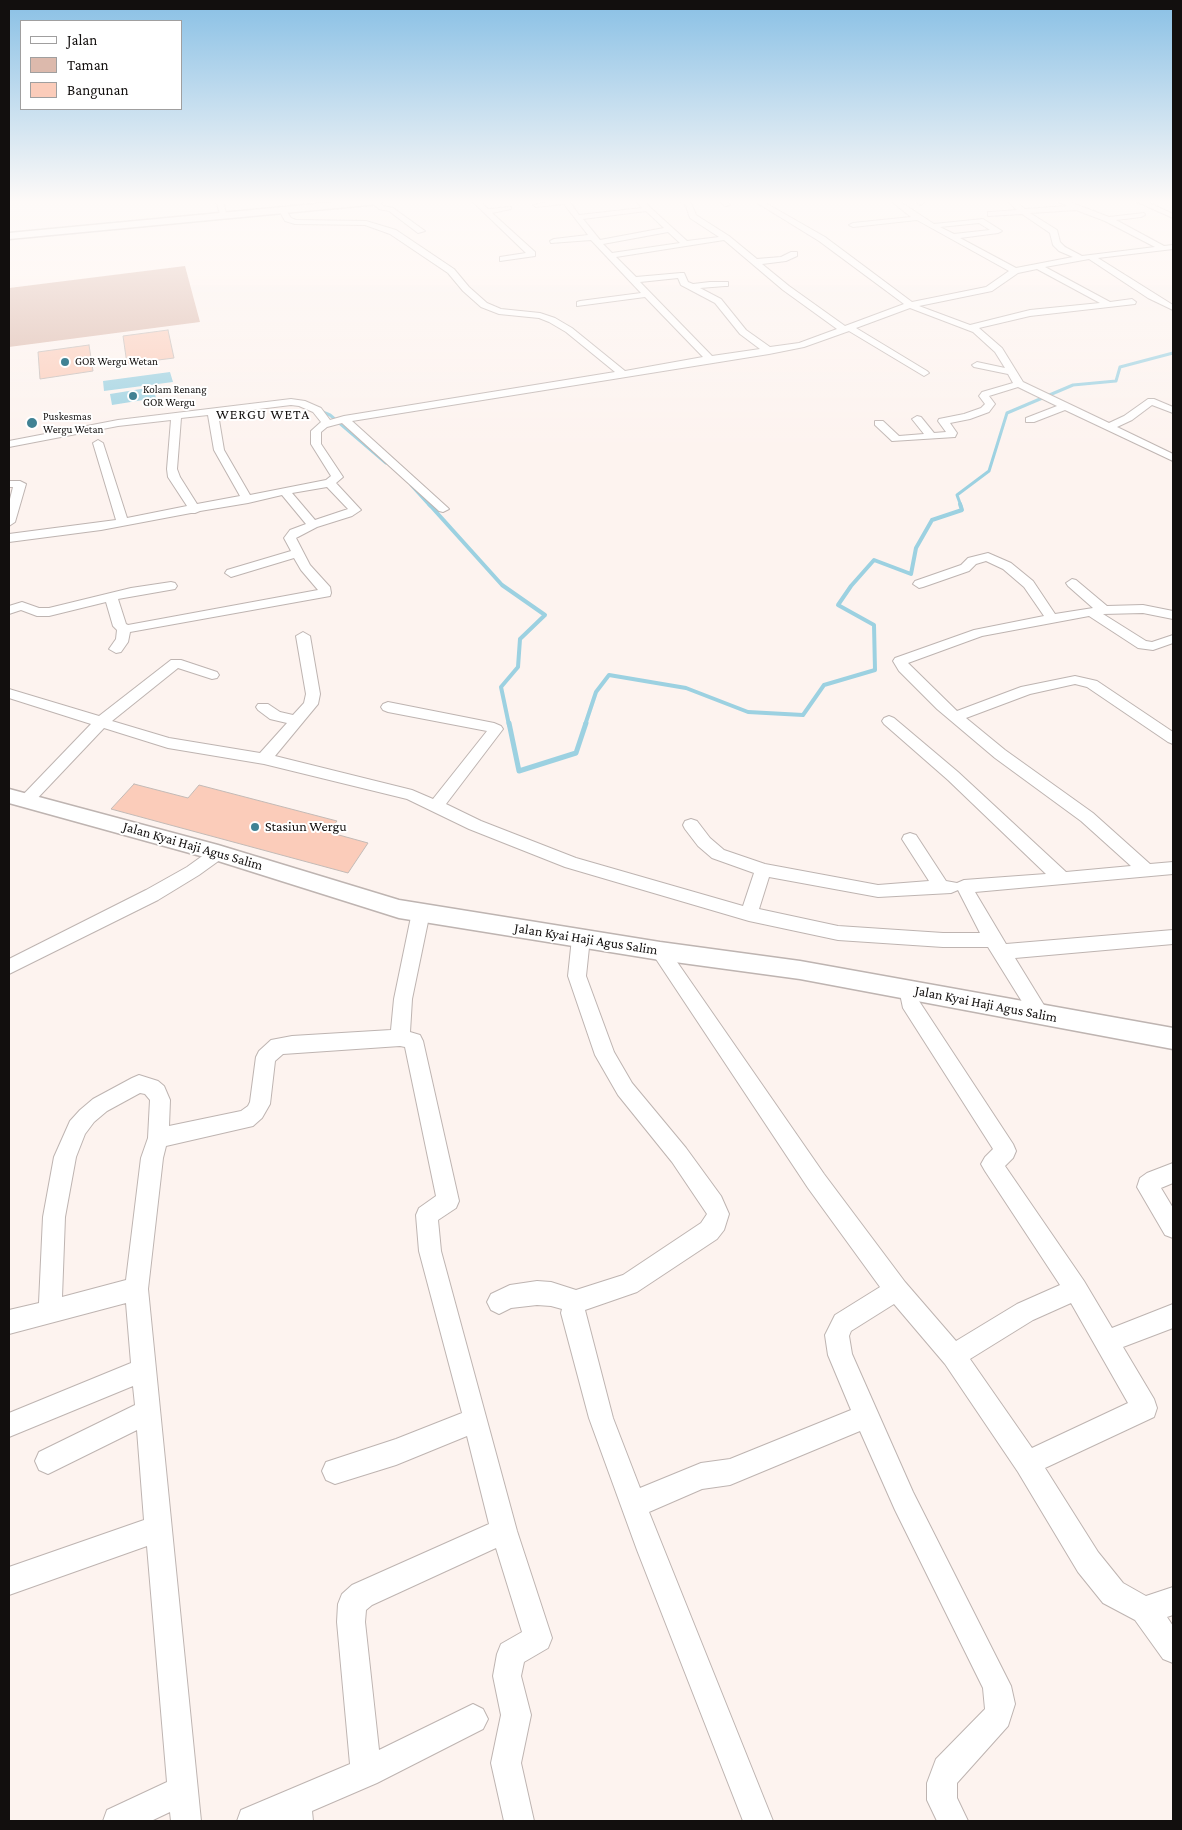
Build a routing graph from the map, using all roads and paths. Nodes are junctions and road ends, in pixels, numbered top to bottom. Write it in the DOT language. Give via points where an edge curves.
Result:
graph roads {
  1 [pos="466,286"];
  2 [pos="641,286"];
  3 [pos="695,286"];
  4 [pos="784,286"];
  5 [pos="885,286"];
  6 [pos="993,286"];
  7 [pos="1075,286"];
  8 [pos="1136,286"];
  9 [pos="691,287"];
  10 [pos="649,294"];
  11 [pos="1132,302"];
  12 [pos="580,304"];
  13 [pos="1108,304"];
  14 [pos="910,305"];
  15 [pos="1173,308"];
  16 [pos="972,327"];
  17 [pos="848,329"];
  18 [pos="769,351"];
  19 [pos="710,359"];
  20 [pos="977,365"];
  21 [pos="1010,371"];
  22 [pos="924,373"];
  23 [pos="623,374"];
  24 [pos="1019,384"];
  25 [pos="1061,404"];
  26 [pos="1173,410"];
  27 [pos="212,411"];
  28 [pos="176,415"];
  29 [pos="917,419"];
  30 [pos="1030,420"];
  31 [pos="336,421"];
  32 [pos="879,422"];
  33 [pos="1109,426"];
  34 [pos="931,436"];
  35 [pos="98,443"];
  36 [pos="9,444"];
  37 [pos="1173,458"];
  38 [pos="330,483"];
  39 [pos="9,484"];
  40 [pos="286,492"];
  41 [pos="248,500"];
  42 [pos="443,509"];
  43 [pos="196,510"];
  44 [pos="9,522"];
  45 [pos="123,522"];
  46 [pos="313,524"];
  47 [pos="9,538"];
  48 [pos="296,553"];
  49 [pos="231,573"];
  50 [pos="1072,583"];
  51 [pos="919,584"];
  52 [pos="171,586"];
  53 [pos="112,597"];
  54 [pos="9,610"];
  55 [pos="1099,611"];
  56 [pos="1173,614"];
  57 [pos="1052,618"];
  58 [pos="124,629"];
  59 [pos="303,636"];
  60 [pos="1173,639"];
  61 [pos="116,649"];
  62 [pos="212,675"];
  63 [pos="9,694"];
  64 [pos="263,707"];
  65 [pos="388,707"];
  66 [pos="955,717"];
  67 [pos="298,721"];
  68 [pos="889,721"];
  69 [pos="101,722"];
  70 [pos="1173,739"];
  71 [pos="264,760"];
  72 [pos="18,798"];
  73 [pos="436,806"];
  74 [pos="691,825"];
  75 [pos="910,840"];
  76 [pos="218,852"];
  77 [pos="1173,868"];
  78 [pos="763,870"];
  79 [pos="1147,871"];
  80 [pos="1062,880"];
  81 [pos="964,886"];
  82 [pos="941,887"];
  83 [pos="421,912"];
  84 [pos="750,914"];
  85 [pos="1173,937"];
  86 [pos="581,938"];
  87 [pos="998,946"];
  88 [pos="660,951"];
  89 [pos="9,967"];
  90 [pos="908,989"];
  91 [pos="1041,1015"];
  92 [pos="400,1038"];
  93 [pos="1173,1039"];
  94 [pos="158,1138"];
  95 [pos="1173,1173"];
  96 [pos="1173,1226"];
  97 [pos="136,1289"];
  98 [pos="1076,1289"];
  99 [pos="897,1290"];
  100 [pos="499,1302"];
  101 [pos="576,1302"];
  102 [pos="50,1311"];
  103 [pos="1173,1316"];
  104 [pos="9,1322"];
  105 [pos="1106,1342"];
  106 [pos="953,1356"];
  107 [pos="143,1370"];
  108 [pos="147,1412"];
  109 [pos="866,1416"];
  110 [pos="476,1420"];
  111 [pos="9,1425"];
  112 [pos="48,1462"];
  113 [pos="1027,1463"];
  114 [pos="335,1471"];
  115 [pos="634,1503"];
  116 [pos="158,1529"];
  117 [pos="504,1531"];
  118 [pos="9,1581"];
  119 [pos="1173,1601"];
  120 [pos="1144,1610"];
  121 [pos="1173,1649"];
  122 [pos="473,1719"];
  123 [pos="366,1772"];
  124 [pos="183,1790"];
  125 [pos="297,1812"];
  126 [pos="118,1821"];
  127 [pos="186,1821"];
  128 [pos="252,1821"];
  129 [pos="519,1821"];
  130 [pos="758,1821"];
  131 [pos="953,1821"];
  1 -- 23 [label="street" via="484,305 499,311 552,320"];
  2 -- 10 [label="street"];
  3 -- 9 [label="street"];
  4 -- 17 [label="street"];
  5 -- 14 [label="street"];
  6 -- 14 [label="street" via="971,294"];
  7 -- 13 [label="street"];
  8 -- 15 [label="street"];
  9 -- 18 [label="street" via="718,302 739,329"];
  10 -- 12 [label="street"];
  10 -- 19 [label="street"];
  11 -- 13 [label="street"];
  13 -- 16 [label="street" via="1030,313"];
  14 -- 16 [label="street"];
  14 -- 17 [label="street"];
  16 -- 21 [label="street" via="999,350"];
  17 -- 18 [label="street" via="801,345"];
  17 -- 22 [label="street"];
  18 -- 19 [label="street"];
  19 -- 23 [label="street"];
  20 -- 21 [label="street"];
  21 -- 24 [label="street"];
  23 -- 31 [label="street"];
  24 -- 25 [label="street"];
  24 -- 34 [label="street" via="985,394 990,404 985,410 942,422 951,435"];
  25 -- 30 [label="street"];
  25 -- 33 [label="street"];
  26 -- 33 [label="street" via="1151,401 1128,418"];
  27 -- 28 [label="street"];
  27 -- 31 [label="street" via="296,402"];
  27 -- 41 [label="street" via="220,450"];
  28 -- 36 [label="street" via="118,423 46,441"];
  28 -- 43 [label="street" via="172,469"];
  29 -- 34 [label="street"];
  31 -- 38 [label="street" via="319,428 315,436 320,452 337,477"];
  31 -- 42 [label="street"];
  32 -- 34 [label="street" via="896,439"];
  33 -- 37 [label="street"];
  35 -- 45 [label="street"];
  38 -- 40 [label="street"];
  38 -- 46 [label="street" via="355,510"];
  39 -- 44 [label="street" via="20,484"];
  40 -- 41 [label="street"];
  40 -- 46 [label="street"];
  41 -- 43 [label="street"];
  43 -- 45 [label="street"];
  45 -- 47 [label="street"];
  46 -- 48 [label="street" via="291,536"];
  48 -- 49 [label="street"];
  48 -- 58 [label="street" via="324,587 325,593"];
  50 -- 55 [label="street"];
  51 -- 57 [label="street" via="988,557 1007,566 1029,584"];
  52 -- 53 [label="street"];
  53 -- 54 [label="street" via="49,612 37,612 22,606"];
  53 -- 58 [label="street" via="120,626"];
  55 -- 56 [label="street" via="1143,609"];
  55 -- 57 [label="street"];
  55 -- 60 [label="street" via="1095,615 1143,645 1153,646"];
  57 -- 66 [label="street" via="979,633 900,661 913,678"];
  58 -- 61 [label="street" via="123,639"];
  59 -- 67 [label="street" via="313,694 311,704"];
  62 -- 69 [label="street" via="176,663"];
  63 -- 69 [label="street"];
  64 -- 67 [label="street" via="275,716"];
  65 -- 73 [label="street" via="496,729"];
  66 -- 70 [label="street" via="1026,690 1075,680 1092,684"];
  66 -- 79 [label="street" via="1087,817"];
  67 -- 71 [label="street"];
  68 -- 80 [label="street" via="954,776"];
  69 -- 71 [label="street" via="168,744"];
  69 -- 72 [label="street"];
  71 -- 73 [label="street" via="412,795"];
  72 -- 76 [label="street, Jalan Kyai Haji Agus Salim"];
  73 -- 84 [label="street" via="571,863"];
  74 -- 78 [label="street" via="718,854"];
  75 -- 82 [label="street"];
  76 -- 83 [label="street, Jalan Kyai Haji Agus Salim" via="399,909"];
  76 -- 89 [label="street" via="152,895"];
  77 -- 79 [label="street"];
  78 -- 82 [label="street" via="878,891"];
  78 -- 84 [label="street"];
  79 -- 80 [label="street"];
  80 -- 81 [label="street"];
  81 -- 82 [label="street"];
  81 -- 87 [label="street"];
  83 -- 86 [label="street, Jalan Kyai Haji Agus Salim"];
  83 -- 92 [label="street" via="403,1000"];
  84 -- 87 [label="street" via="838,933"];
  85 -- 87 [label="street"];
  86 -- 88 [label="street, Jalan Kyai Haji Agus Salim"];
  86 -- 101 [label="street" via="577,976 605,1055 625,1089 678,1155 718,1214 709,1231 629,1284"];
  87 -- 91 [label="street"];
  88 -- 90 [label="street, Jalan Kyai Haji Agus Salim"];
  88 -- 99 [label="street" via="816,1181"];
  90 -- 91 [label="street, Jalan Kyai Haji Agus Salim"];
  90 -- 98 [label="street" via="910,1003 1006,1151 992,1164"];
  91 -- 93 [label="street, Jalan Kyai Haji Agus Salim"];
  92 -- 94 [label="street" via="278,1046 266,1056 260,1104 246,1119"];
  92 -- 110 [label="street" via="413,1041 448,1201 427,1215 430,1252"];
  94 -- 97 [label="street" via="152,1158"];
  94 -- 102 [label="street" via="160,1100 151,1087 139,1084 100,1105 76,1128 65,1157 54,1217"];
  95 -- 96 [label="street" via="1155,1180 1148,1187"];
  97 -- 102 [label="street"];
  97 -- 107 [label="street"];
  98 -- 105 [label="street"];
  98 -- 106 [label="street" via="1025,1312"];
  99 -- 106 [label="street"];
  99 -- 109 [label="street" via="843,1323 836,1335 840,1355"];
  100 -- 101 [label="street" via="537,1293"];
  101 -- 115 [label="street" via="572,1313 602,1418"];
  102 -- 104 [label="street"];
  103 -- 105 [label="street"];
  105 -- 113 [label="street" via="1145,1408"];
  106 -- 113 [label="street"];
  107 -- 108 [label="street"];
  107 -- 111 [label="street"];
  108 -- 112 [label="street"];
  108 -- 116 [label="street"];
  109 -- 115 [label="street" via="730,1472 701,1476"];
  109 -- 131 [label="street" via="904,1501 997,1686 998,1716 947,1770 942,1782 942,1800"];
  110 -- 114 [label="street" via="396,1452"];
  110 -- 117 [label="street"];
  113 -- 120 [label="street" via="1088,1562 1113,1593"];
  115 -- 130 [label="street"];
  116 -- 118 [label="street"];
  116 -- 124 [label="street"];
  117 -- 123 [label="street" via="362,1595 352,1604"];
  117 -- 129 [label="street" via="538,1638 511,1654 507,1676 516,1715 506,1763"];
  119 -- 120 [label="street"];
  120 -- 121 [label="street"];
  122 -- 123 [label="street"];
  123 -- 125 [label="street"];
  124 -- 126 [label="street"];
  124 -- 127 [label="street"];
  125 -- 128 [label="street"];
}
